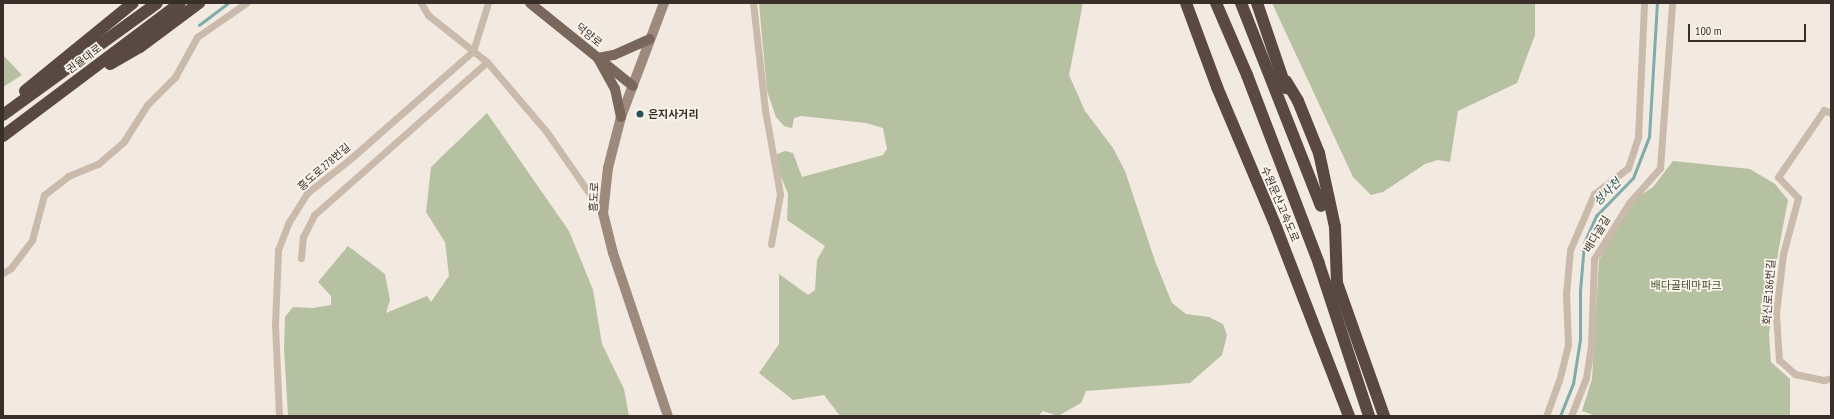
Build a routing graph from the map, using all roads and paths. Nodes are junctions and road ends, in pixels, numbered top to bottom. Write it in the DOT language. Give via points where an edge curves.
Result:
graph roads {
  1 [pos="133,3"];
  2 [pos="158,3"];
  3 [pos="180,3"];
  4 [pos="199,3"];
  5 [pos="246,3"];
  6 [pos="421,3"];
  7 [pos="488,3"];
  8 [pos="530,3"];
  9 [pos="664,3"];
  10 [pos="753,3"];
  11 [pos="1186,3"];
  12 [pos="1216,3"];
  13 [pos="1241,3"];
  14 [pos="1257,3"];
  15 [pos="1644,3"];
  16 [pos="1672,3"];
  17 [pos="650,39"];
  18 [pos="473,51"];
  19 [pos="598,58"];
  20 [pos="487,62"];
  21 [pos="1286,81"];
  22 [pos="632,86"];
  23 [pos="56,97"];
  24 [pos="1831,113"];
  25 [pos="3,114"];
  26 [pos="621,117"];
  27 [pos="3,136"];
  28 [pos="603,213"];
  29 [pos="770,244"];
  30 [pos="301,258"];
  31 [pos="3,273"];
  32 [pos="1831,378"];
  33 [pos="279,416"];
  34 [pos="668,416"];
  35 [pos="1349,416"];
  36 [pos="1370,416"];
  37 [pos="1384,416"];
  38 [pos="1546,416"];
  39 [pos="1571,416"];
  1 -- 25 [label="highway" via="32,84"];
  2 -- 25 [label="highway, 권율대로"];
  3 -- 23 [label="highway, 권율대로"];
  4 -- 23 [label="highway" via="140,47"];
  5 -- 31 [label="street" via="197,37 175,78 147,105 124,141 98,164 68,176 44,195 32,240 11,268"];
  6 -- 18 [label="street" via="428,15"];
  7 -- 18 [label="street"];
  8 -- 19 [label="main road, 덕양로"];
  9 -- 17 [label="street, 흥도로"];
  10 -- 29 [label="street" via="765,110 780,194"];
  11 -- 35 [label="highway, 수원문산고속도로" via="1216,87 1276,227"];
  12 -- 36 [label="highway, 수원문산고속도로" via="1247,75 1319,264"];
  13 -- 21 [label="highway" via="1321,206 1319,186 1288,100"];
  14 -- 21 [label="highway"];
  15 -- 38 [label="street" via="1638,137 1628,168 1594,194 1570,250 1566,294 1568,345 1560,381"];
  16 -- 39 [label="street, 배다골길" via="1660,168 1628,203 1594,259 1591,346 1586,378"];
  17 -- 19 [label="main road" via="614,55"];
  17 -- 22 [label="street, 흥도로"];
  18 -- 20 [label="street"];
  18 -- 33 [label="street, 흥도로278번길" via="349,160 307,193 289,222 278,250 275,325"];
  19 -- 22 [label="main road, 덕양로"];
  19 -- 26 [label="main road" via="615,89"];
  20 -- 28 [label="street" via="546,131"];
  20 -- 30 [label="street" via="314,215 303,237"];
  21 -- 37 [label="highway" via="1298,101 1319,154 1335,227 1338,283"];
  22 -- 26 [label="street, 흥도로"];
  23 -- 27 [label="highway, 권율대로"];
  24 -- 32 [label="street, 화신로186번길" via="1824,110 1778,177 1798,198 1783,254 1776,314 1779,360 1795,374 1824,380"];
  26 -- 28 [label="street, 흥도로" via="608,168"];
  28 -- 34 [label="street, 흥도로" via="613,254"];
}
